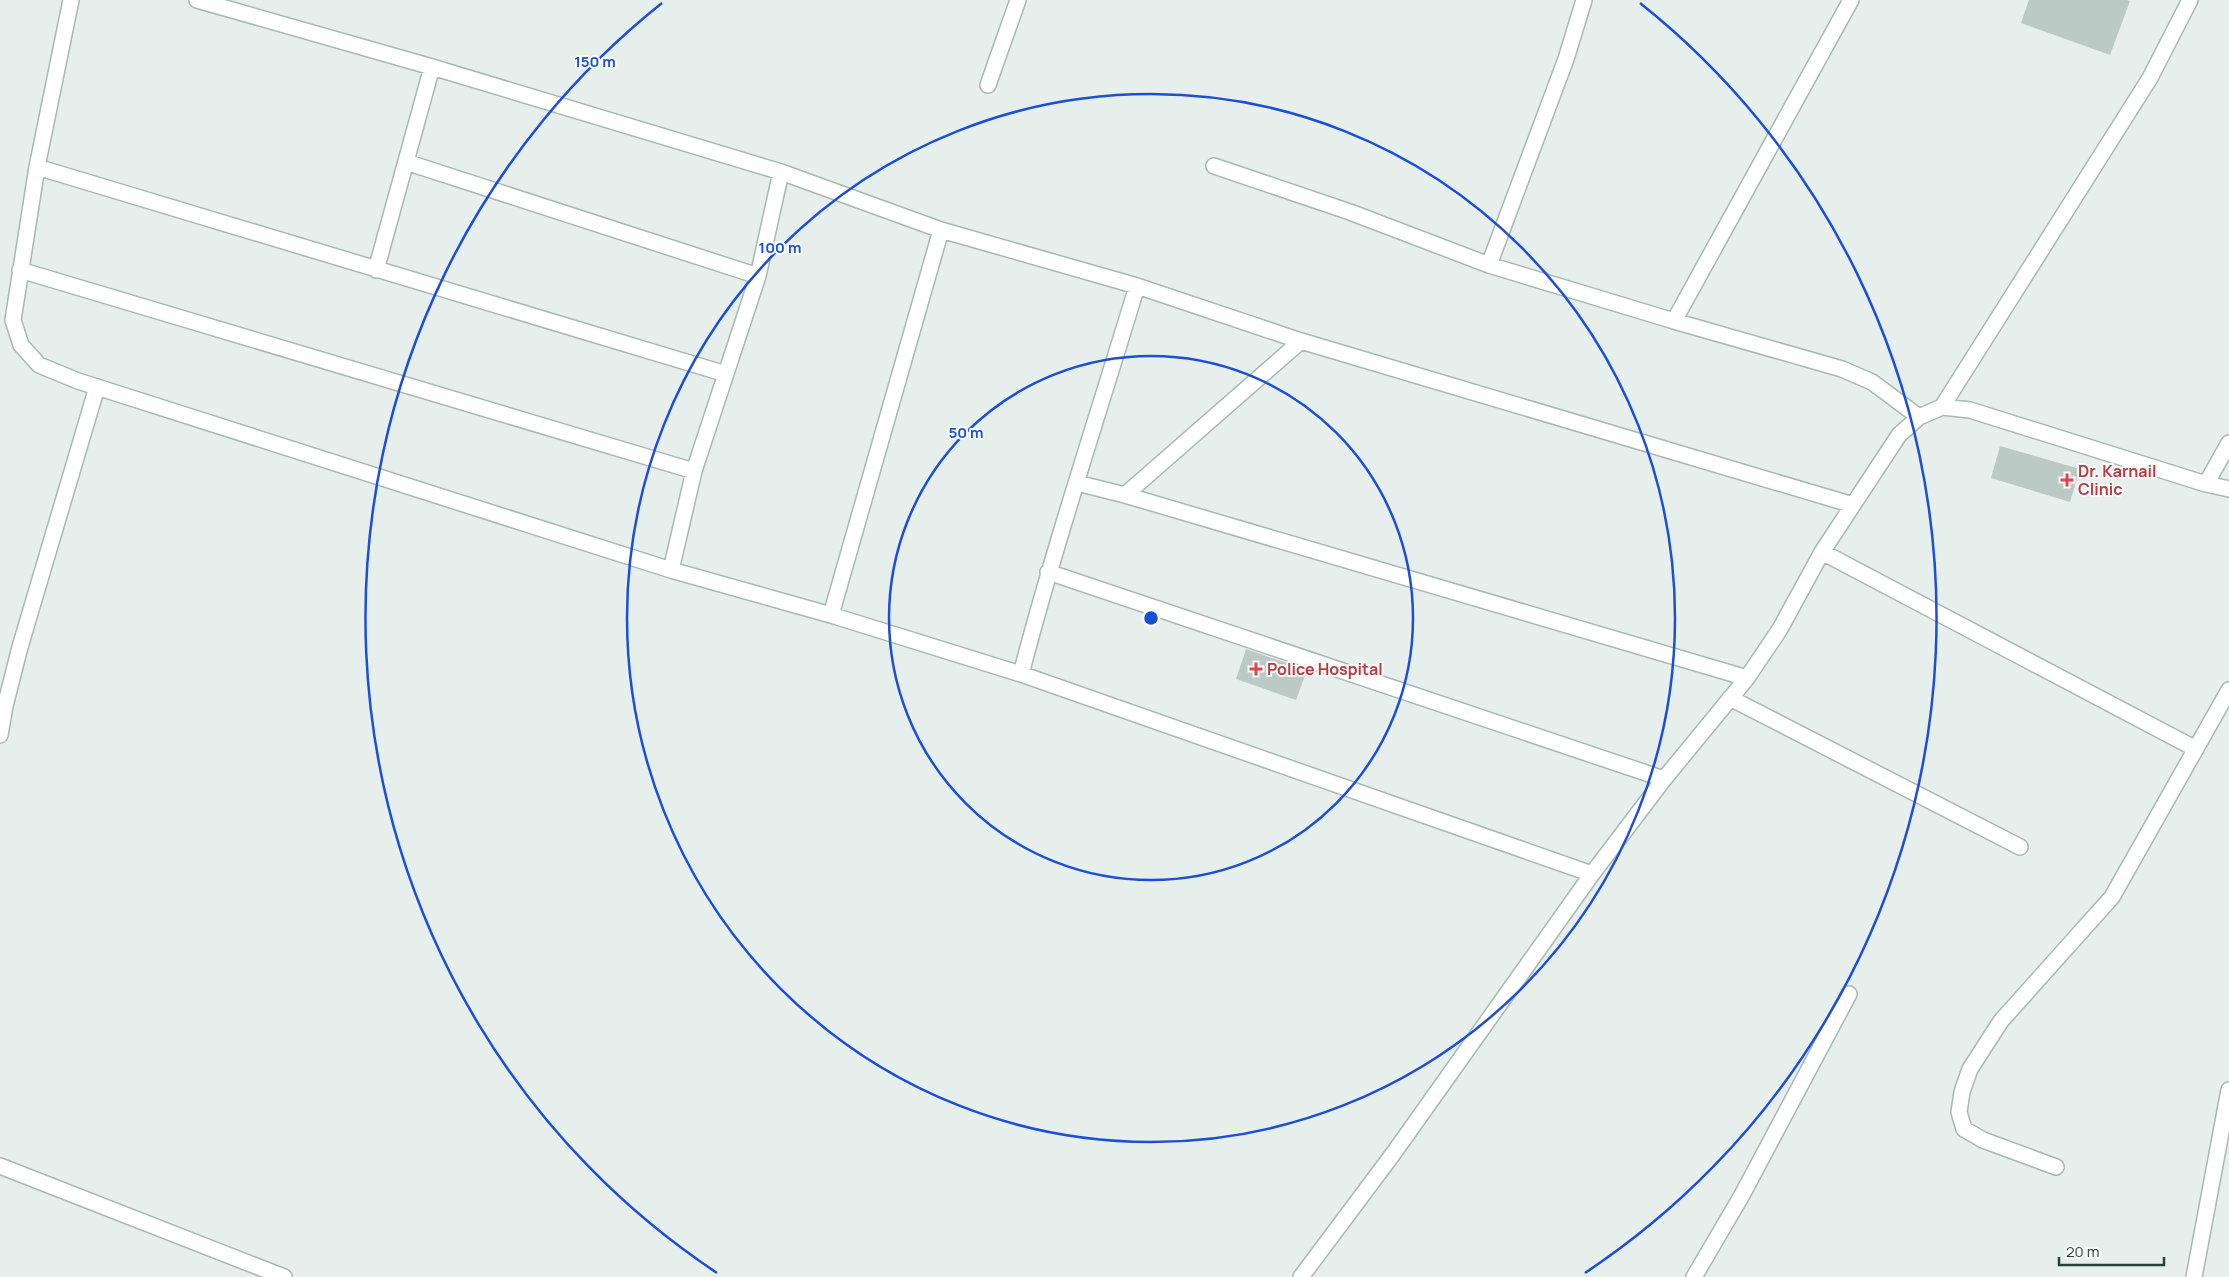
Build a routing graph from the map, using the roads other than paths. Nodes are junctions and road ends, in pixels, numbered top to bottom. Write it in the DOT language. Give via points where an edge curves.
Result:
graph roads {
  1 [pos="72,0"];
  2 [pos="198,0"];
  3 [pos="1018,0"];
  4 [pos="1584,0"];
  5 [pos="1851,0"];
  6 [pos="2190,0"];
  7 [pos="432,67"];
  8 [pos="988,85"];
  9 [pos="406,162"];
  10 [pos="1214,166"];
  11 [pos="37,167"];
  12 [pos="781,172"];
  13 [pos="941,230"];
  14 [pos="1489,265"];
  15 [pos="20,270"];
  16 [pos="376,270"];
  17 [pos="758,276"];
  18 [pos="1137,286"];
  19 [pos="1674,321"];
  20 [pos="1301,341"];
  21 [pos="726,374"];
  22 [pos="98,387"];
  23 [pos="1942,407"];
  24 [pos="1919,417"];
  25 [pos="2229,443"];
  26 [pos="694,471"];
  27 [pos="1077,483"];
  28 [pos="2206,484"];
  29 [pos="2229,489"];
  30 [pos="1125,495"];
  31 [pos="1853,505"];
  32 [pos="1822,552"];
  33 [pos="671,570"];
  34 [pos="1048,572"];
  35 [pos="831,615"];
  36 [pos="1021,674"];
  37 [pos="1748,678"];
  38 [pos="2229,690"];
  39 [pos="1730,698"];
  40 [pos="0,735"];
  41 [pos="2196,749"];
  42 [pos="1664,779"];
  43 [pos="2020,847"];
  44 [pos="1592,874"];
  45 [pos="1849,994"];
  46 [pos="2229,1093"];
  47 [pos="0,1166"];
  48 [pos="2056,1167"];
  49 [pos="284,1277"];
  50 [pos="1300,1277"];
  51 [pos="1694,1277"];
  52 [pos="2194,1277"];
  1 -- 11 [label="street"];
  2 -- 7 [label="street"];
  3 -- 8 [label="street"];
  4 -- 14 [label="street" via="1566,59"];
  5 -- 19 [label="street"];
  6 -- 23 [label="street" via="2150,78"];
  7 -- 9 [label="street"];
  7 -- 12 [label="street"];
  9 -- 16 [label="street"];
  9 -- 17 [label="street"];
  10 -- 14 [label="street" via="1350,212"];
  11 -- 15 [label="street"];
  11 -- 16 [label="street"];
  12 -- 13 [label="street"];
  12 -- 17 [label="street"];
  13 -- 18 [label="street"];
  13 -- 35 [label="street"];
  14 -- 19 [label="street"];
  15 -- 22 [label="street" via="13,320 21,345 39,365"];
  15 -- 26 [label="street"];
  16 -- 21 [label="street"];
  17 -- 21 [label="street"];
  18 -- 20 [label="street"];
  18 -- 27 [label="street"];
  19 -- 24 [label="street" via="1842,369 1872,382"];
  20 -- 30 [label="street"];
  20 -- 31 [label="street"];
  21 -- 26 [label="street"];
  22 -- 33 [label="street"];
  22 -- 40 [label="street" via="20,647 4,706"];
  23 -- 24 [label="street"];
  23 -- 28 [label="street" via="1970,410"];
  24 -- 31 [label="street" via="1899,435"];
  25 -- 28 [label="street"];
  26 -- 33 [label="street"];
  27 -- 30 [label="street"];
  27 -- 34 [label="street"];
  28 -- 29 [label="street"];
  30 -- 37 [label="street"];
  31 -- 32 [label="street"];
  32 -- 37 [label="street" via="1780,629"];
  32 -- 41 [label="street"];
  33 -- 35 [label="street"];
  34 -- 36 [label="street"];
  34 -- 42 [label="street"];
  35 -- 36 [label="street"];
  36 -- 44 [label="street"];
  37 -- 39 [label="street"];
  38 -- 41 [label="street"];
  39 -- 42 [label="street"];
  39 -- 43 [label="street"];
  41 -- 48 [label="street" via="2112,897 2002,1020 1970,1069 1962,1092 1959,1112 1964,1129 1983,1140"];
  42 -- 44 [label="street"];
  44 -- 50 [label="street" via="1394,1154"];
  45 -- 51 [label="street" via="1747,1186"];
  46 -- 52 [label="street"];
  47 -- 49 [label="street"];
}
